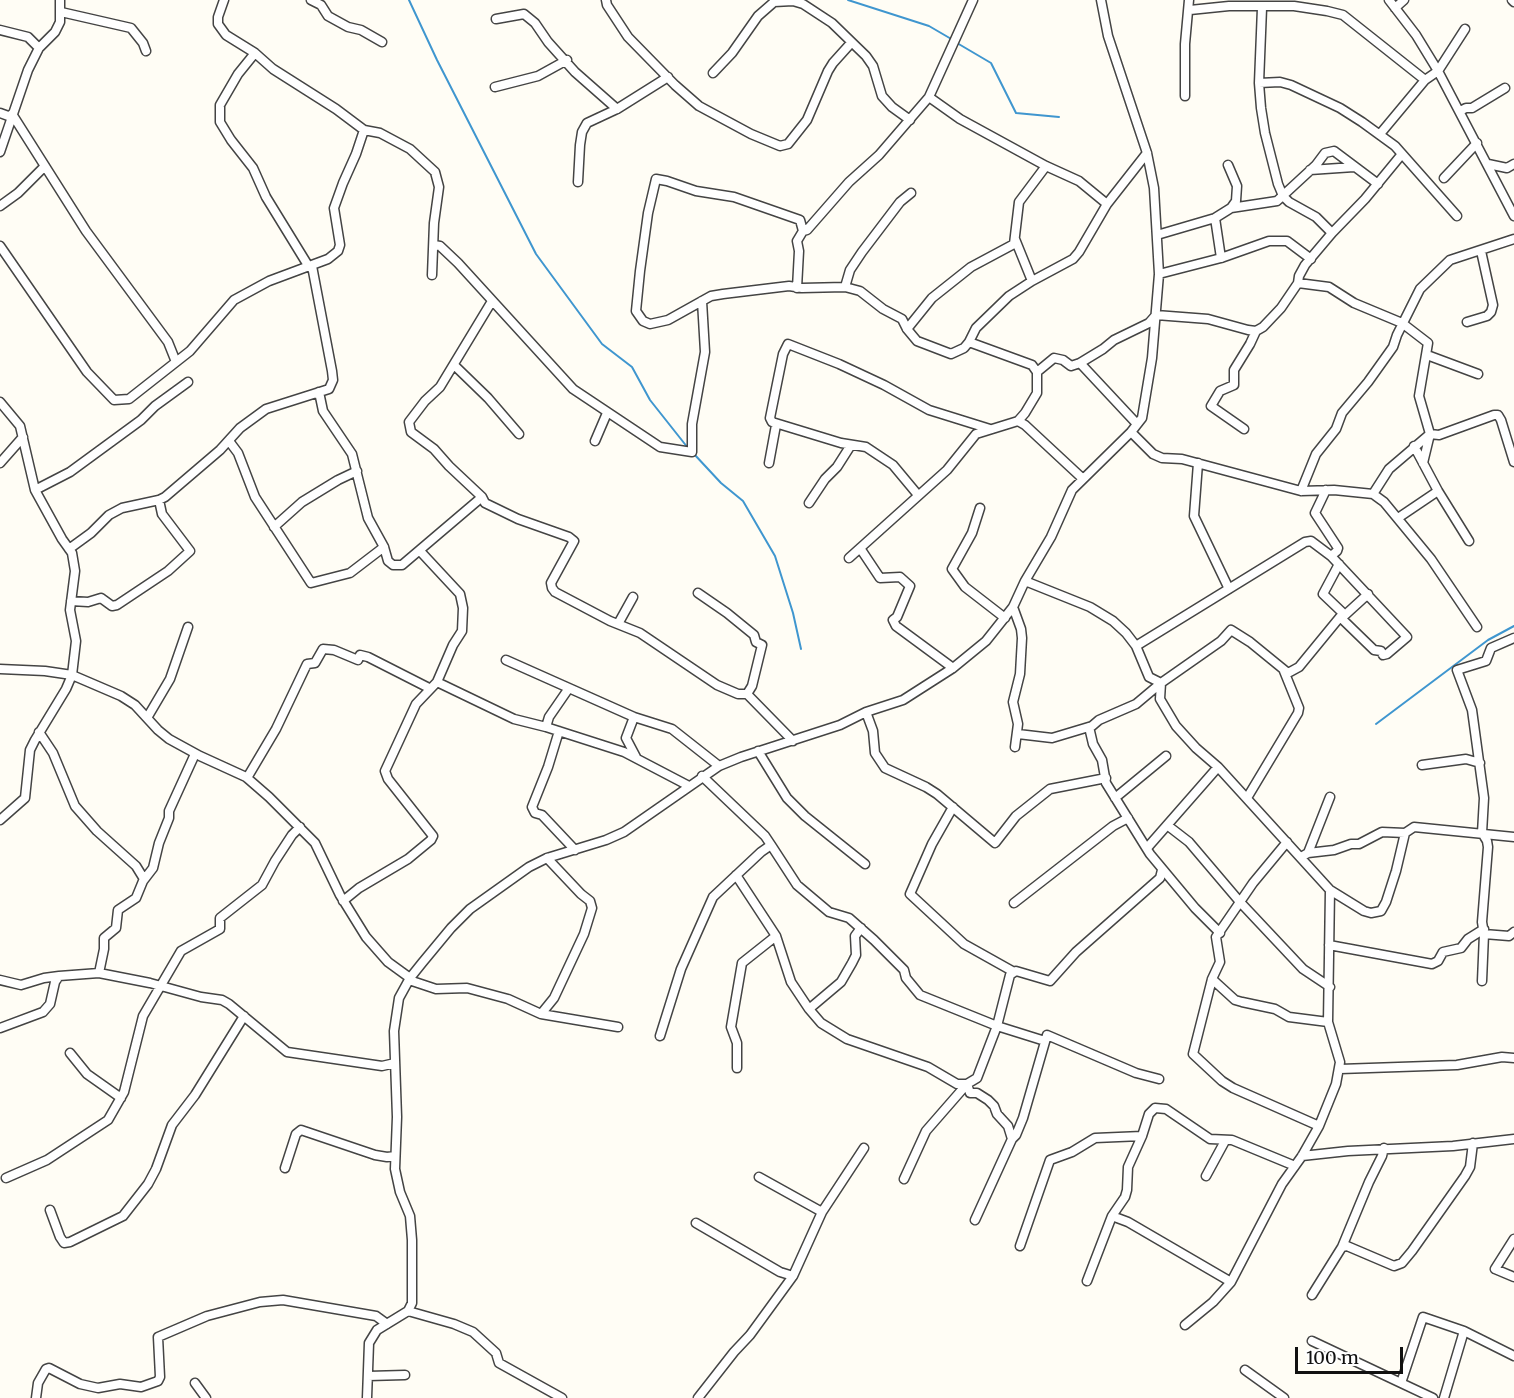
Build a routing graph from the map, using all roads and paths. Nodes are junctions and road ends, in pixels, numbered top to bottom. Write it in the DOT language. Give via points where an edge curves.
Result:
graph roads {
  1 [pos="60,0"];
  2 [pos="224,0"];
  3 [pos="311,0"];
  4 [pos="606,0"];
  5 [pos="1101,0"];
  6 [pos="1190,0"];
  7 [pos="1389,0"];
  8 [pos="1404,0"];
  9 [pos="970,3"];
  10 [pos="1262,8"];
  11 [pos="1395,8"];
  12 [pos="1190,10"];
  13 [pos="61,12"];
  14 [pos="496,19"];
  15 [pos="1465,29"];
  16 [pos="0,30"];
  17 [pos="382,42"];
  18 [pos="851,43"];
  19 [pos="39,48"];
  20 [pos="146,51"];
  21 [pos="255,52"];
  22 [pos="567,60"];
  23 [pos="1438,71"];
  24 [pos="713,73"];
  25 [pos="668,77"];
  26 [pos="1425,81"];
  27 [pos="1259,83"];
  28 [pos="495,87"];
  29 [pos="1505,88"];
  30 [pos="1185,96"];
  31 [pos="929,97"];
  32 [pos="617,109"];
  33 [pos="1460,111"];
  34 [pos="0,113"];
  35 [pos="12,115"];
  36 [pos="910,120"];
  37 [pos="364,130"];
  38 [pos="1380,134"];
  39 [pos="1477,143"];
  40 [pos="0,153"];
  41 [pos="1147,153"];
  42 [pos="1402,153"];
  43 [pos="1488,164"];
  44 [pos="1228,165"];
  45 [pos="45,166"];
  46 [pos="1046,166"];
  47 [pos="1354,167"];
  48 [pos="1512,168"];
  49 [pos="1309,170"];
  50 [pos="1444,178"];
  51 [pos="578,182"];
  52 [pos="1378,184"];
  53 [pos="910,193"];
  54 [pos="1283,196"];
  55 [pos="1107,204"];
  56 [pos="0,206"];
  57 [pos="1231,208"];
  58 [pos="1457,216"];
  59 [pos="1514,216"];
  60 [pos="1215,218"];
  61 [pos="803,231"];
  62 [pos="1332,233"];
  63 [pos="1157,235"];
  64 [pos="1015,239"];
  65 [pos="1514,239"];
  66 [pos="434,245"];
  67 [pos="0,246"];
  68 [pos="1481,250"];
  69 [pos="1221,258"];
  70 [pos="1311,259"];
  71 [pos="310,267"];
  72 [pos="1159,274"];
  73 [pos="432,275"];
  74 [pos="1032,280"];
  75 [pos="1298,283"];
  76 [pos="845,287"];
  77 [pos="797,288"];
  78 [pos="492,301"];
  79 [pos="702,301"];
  80 [pos="1156,315"];
  81 [pos="1467,322"];
  82 [pos="1402,323"];
  83 [pos="907,329"];
  84 [pos="1256,331"];
  85 [pos="969,342"];
  86 [pos="1427,355"];
  87 [pos="176,362"];
  88 [pos="1080,363"];
  89 [pos="454,365"];
  90 [pos="1037,372"];
  91 [pos="1478,375"];
  92 [pos="188,382"];
  93 [pos="318,392"];
  94 [pos="0,402"];
  95 [pos="607,413"];
  96 [pos="1018,421"];
  97 [pos="1137,424"];
  98 [pos="776,425"];
  99 [pos="990,429"];
  100 [pos="1244,429"];
  101 [pos="1131,432"];
  102 [pos="519,434"];
  103 [pos="1430,434"];
  104 [pos="23,437"];
  105 [pos="230,441"];
  106 [pos="595,441"];
  107 [pos="851,445"];
  108 [pos="1414,446"];
  109 [pos="1514,462"];
  110 [pos="0,463"];
  111 [pos="770,463"];
  112 [pos="1198,463"];
  113 [pos="1423,463"];
  114 [pos="357,471"];
  115 [pos="1082,478"];
  116 [pos="36,489"];
  117 [pos="1301,490"];
  118 [pos="1326,490"];
  119 [pos="1438,491"];
  120 [pos="1373,494"];
  121 [pos="918,495"];
  122 [pos="482,497"];
  123 [pos="159,500"];
  124 [pos="809,503"];
  125 [pos="980,508"];
  126 [pos="1398,518"];
  127 [pos="274,527"];
  128 [pos="1469,541"];
  129 [pos="384,547"];
  130 [pos="860,548"];
  131 [pos="69,549"];
  132 [pos="420,551"];
  133 [pos="1332,556"];
  134 [pos="849,558"];
  135 [pos="1339,564"];
  136 [pos="1025,581"];
  137 [pos="1229,589"];
  138 [pos="698,593"];
  139 [pos="1368,594"];
  140 [pos="633,597"];
  141 [pos="71,601"];
  142 [pos="1013,607"];
  143 [pos="1343,616"];
  144 [pos="1005,618"];
  145 [pos="618,624"];
  146 [pos="188,627"];
  147 [pos="1477,627"];
  148 [pos="1514,638"];
  149 [pos="1136,646"];
  150 [pos="506,660"];
  151 [pos="953,668"];
  152 [pos="0,669"];
  153 [pos="1284,671"];
  154 [pos="72,675"];
  155 [pos="437,682"];
  156 [pos="1161,683"];
  157 [pos="429,688"];
  158 [pos="569,688"];
  159 [pos="747,694"];
  160 [pos="866,712"];
  161 [pos="633,717"];
  162 [pos="147,718"];
  163 [pos="546,727"];
  164 [pos="1089,727"];
  165 [pos="559,731"];
  166 [pos="39,732"];
  167 [pos="1018,734"];
  168 [pos="793,741"];
  169 [pos="1015,747"];
  170 [pos="758,752"];
  171 [pos="195,754"];
  172 [pos="1166,756"];
  173 [pos="636,757"];
  174 [pos="1480,763"];
  175 [pos="1422,765"];
  176 [pos="719,766"];
  177 [pos="1218,767"];
  178 [pos="702,776"];
  179 [pos="248,778"];
  180 [pos="1106,778"];
  181 [pos="689,786"];
  182 [pos="1330,797"];
  183 [pos="1115,798"];
  184 [pos="1247,798"];
  185 [pos="953,807"];
  186 [pos="1128,818"];
  187 [pos="0,820"];
  188 [pos="1167,825"];
  189 [pos="300,827"];
  190 [pos="1405,832"];
  191 [pos="1482,832"];
  192 [pos="1514,837"];
  193 [pos="1287,842"];
  194 [pos="771,845"];
  195 [pos="1147,848"];
  196 [pos="575,850"];
  197 [pos="1305,855"];
  198 [pos="547,858"];
  199 [pos="865,864"];
  200 [pos="1162,870"];
  201 [pos="736,875"];
  202 [pos="144,879"];
  203 [pos="1330,890"];
  204 [pos="344,901"];
  205 [pos="1240,902"];
  206 [pos="1014,903"];
  207 [pos="861,928"];
  208 [pos="1484,932"];
  209 [pos="1514,932"];
  210 [pos="1220,933"];
  211 [pos="776,936"];
  212 [pos="1329,945"];
  213 [pos="1014,972"];
  214 [pos="99,973"];
  215 [pos="59,976"];
  216 [pos="410,979"];
  217 [pos="1212,979"];
  218 [pos="0,980"];
  219 [pos="1482,981"];
  220 [pos="159,985"];
  221 [pos="1330,987"];
  222 [pos="809,1009"];
  223 [pos="541,1014"];
  224 [pos="244,1016"];
  225 [pos="1329,1022"];
  226 [pos="997,1026"];
  227 [pos="618,1027"];
  228 [pos="0,1028"];
  229 [pos="660,1036"];
  230 [pos="1045,1041"];
  231 [pos="69,1053"];
  232 [pos="1514,1058"];
  233 [pos="395,1063"];
  234 [pos="737,1068"];
  235 [pos="1340,1069"];
  236 [pos="1159,1079"];
  237 [pos="967,1084"];
  238 [pos="121,1098"];
  239 [pos="1319,1126"];
  240 [pos="1142,1136"];
  241 [pos="1012,1139"];
  242 [pos="1514,1139"];
  243 [pos="1225,1141"];
  244 [pos="1473,1143"];
  245 [pos="864,1148"];
  246 [pos="1384,1148"];
  247 [pos="395,1156"];
  248 [pos="1302,1156"];
  249 [pos="1295,1166"];
  250 [pos="285,1168"];
  251 [pos="1206,1176"];
  252 [pos="759,1177"];
  253 [pos="6,1178"];
  254 [pos="904,1179"];
  255 [pos="50,1210"];
  256 [pos="822,1212"];
  257 [pos="1112,1216"];
  258 [pos="975,1220"];
  259 [pos="696,1223"];
  260 [pos="1514,1239"];
  261 [pos="1020,1246"];
  262 [pos="1342,1247"];
  263 [pos="793,1276"];
  264 [pos="1514,1277"];
  265 [pos="1087,1281"];
  266 [pos="1231,1282"];
  267 [pos="1312,1295"];
  268 [pos="408,1311"];
  269 [pos="387,1324"];
  270 [pos="1185,1325"];
  271 [pos="1464,1331"];
  272 [pos="1312,1341"];
  273 [pos="1513,1355"];
  274 [pos="1245,1370"];
  275 [pos="405,1375"];
  276 [pos="368,1376"];
  277 [pos="195,1383"];
  278 [pos="1401,1383"];
  279 [pos="1282,1397"];
  280 [pos="36,1398"];
  281 [pos="206,1398"];
  282 [pos="368,1398"];
  283 [pos="562,1398"];
  284 [pos="698,1398"];
  285 [pos="1433,1398"];
  286 [pos="1444,1398"];
  1 -- 13 [label="street"];
  2 -- 21 [label="street" via="218,16 221,30"];
  3 -- 17 [label="street" via="321,5 328,16"];
  4 -- 25 [label="street" via="628,37"];
  5 -- 41 [label="street" via="1108,36"];
  6 -- 12 [label="street"];
  7 -- 11 [label="street"];
  8 -- 11 [label="street"];
  9 -- 31 [label="street"];
  10 -- 12 [label="street"];
  10 -- 26 [label="street" via="1294,6 1343,15"];
  10 -- 27 [label="street"];
  11 -- 23 [label="street"];
  12 -- 30 [label="street" via="1185,44"];
  13 -- 19 [label="street" via="55,32"];
  13 -- 20 [label="street" via="131,28"];
  14 -- 22 [label="street" via="524,14"];
  15 -- 23 [label="street"];
  16 -- 19 [label="street" via="28,37"];
  18 -- 24 [label="street" via="832,23 803,4 774,2 758,16"];
  18 -- 25 [label="street" via="828,71 807,120 784,146 751,135 699,106"];
  18 -- 36 [label="street" via="870,62 882,96"];
  19 -- 35 [label="street"];
  21 -- 37 [label="street" via="273,69"];
  21 -- 71 [label="street" via="220,105 220,122 253,168"];
  22 -- 28 [label="street" via="538,76"];
  22 -- 32 [label="street"];
  23 -- 26 [label="street"];
  23 -- 33 [label="street"];
  25 -- 32 [label="street"];
  26 -- 38 [label="street"];
  27 -- 38 [label="street" via="1291,85 1340,108"];
  27 -- 54 [label="street" via="1265,133"];
  29 -- 33 [label="street"];
  31 -- 36 [label="street"];
  31 -- 46 [label="street" via="960,119"];
  32 -- 51 [label="street" via="587,123 582,132"];
  33 -- 39 [label="street"];
  34 -- 35 [label="street"];
  35 -- 40 [label="street"];
  35 -- 45 [label="street"];
  36 -- 61 [label="street"];
  37 -- 66 [label="street" via="380,133 410,149 435,172 439,187"];
  37 -- 71 [label="street" via="334,208 338,251"];
  38 -- 42 [label="street"];
  39 -- 43 [label="street"];
  39 -- 50 [label="street"];
  41 -- 55 [label="street"];
  41 -- 63 [label="street"];
  42 -- 52 [label="street"];
  42 -- 58 [label="street"];
  43 -- 48 [label="street"];
  43 -- 59 [label="street"];
  44 -- 57 [label="street" via="1237,186"];
  45 -- 56 [label="street"];
  45 -- 87 [label="street" via="108,262 168,342"];
  46 -- 55 [label="street" via="1079,181"];
  46 -- 64 [label="street" via="1019,202"];
  47 -- 49 [label="street"];
  47 -- 49 [label="street" via="1334,151 1325,153"];
  47 -- 52 [label="street"];
  49 -- 54 [label="street"];
  52 -- 62 [label="street"];
  53 -- 76 [label="street" via="862,252"];
  54 -- 57 [label="street" via="1277,201"];
  54 -- 62 [label="street" via="1316,217"];
  55 -- 74 [label="street" via="1073,259"];
  57 -- 60 [label="street"];
  60 -- 63 [label="street"];
  60 -- 69 [label="street"];
  61 -- 77 [label="street" via="798,241"];
  61 -- 79 [label="street" via="800,220 734,197 656,179 636,311 642,321 656,323"];
  62 -- 70 [label="street"];
  63 -- 72 [label="street"];
  64 -- 74 [label="street"];
  64 -- 83 [label="street" via="1014,244 971,267 932,298"];
  65 -- 68 [label="street"];
  66 -- 73 [label="street"];
  66 -- 78 [label="street" via="458,263"];
  67 -- 87 [label="street" via="82,366 114,400 129,399"];
  68 -- 81 [label="street" via="1493,305 1487,316"];
  68 -- 82 [label="street" via="1450,260 1417,292"];
  69 -- 70 [label="street" via="1269,241 1287,241"];
  69 -- 72 [label="street"];
  70 -- 75 [label="street"];
  71 -- 87 [label="street" via="269,281 234,300"];
  71 -- 93 [label="street" via="333,380 329,389"];
  72 -- 80 [label="street"];
  74 -- 85 [label="street" via="976,328"];
  75 -- 82 [label="street" via="1329,287 1354,303"];
  75 -- 84 [label="street" via="1281,308"];
  76 -- 77 [label="street"];
  76 -- 83 [label="street" via="860,291 902,319"];
  77 -- 79 [label="street" via="723,294"];
  78 -- 89 [label="street"];
  78 -- 95 [label="street" via="573,388"];
  79 -- 95 [label="street" via="705,352 692,424 692,452 660,447"];
  80 -- 84 [label="street" via="1208,319"];
  80 -- 88 [label="street" via="1149,323"];
  80 -- 97 [label="street" via="1144,412"];
  82 -- 86 [label="street" via="1428,343"];
  82 -- 117 [label="street" via="1393,347 1316,454"];
  83 -- 85 [label="street" via="922,344 951,354"];
  84 -- 100 [label="street" via="1234,370 1234,385 1220,391 1211,406"];
  85 -- 90 [label="street" via="1032,365"];
  86 -- 91 [label="street"];
  86 -- 103 [label="street" via="1419,396"];
  88 -- 90 [label="street" via="1071,366 1054,358"];
  88 -- 97 [label="street"];
  89 -- 102 [label="street"];
  89 -- 122 [label="street" via="408,427"];
  90 -- 96 [label="street" via="1037,393"];
  92 -- 116 [label="street" via="70,472"];
  93 -- 105 [label="street" via="266,409 240,428"];
  93 -- 114 [label="street" via="323,411 352,454"];
  94 -- 104 [label="street" via="15,419"];
  95 -- 106 [label="street"];
  96 -- 99 [label="street"];
  96 -- 115 [label="street"];
  97 -- 101 [label="street"];
  98 -- 99 [label="street" via="770,418 788,344 884,385 929,410"];
  98 -- 107 [label="street"];
  98 -- 111 [label="street"];
  99 -- 121 [label="street" via="973,436 947,470"];
  101 -- 112 [label="street" via="1153,454"];
  101 -- 115 [label="street"];
  103 -- 108 [label="street"];
  103 -- 109 [label="street" via="1439,435 1498,415"];
  103 -- 113 [label="street"];
  104 -- 110 [label="street"];
  104 -- 116 [label="street"];
  105 -- 123 [label="street"];
  105 -- 127 [label="street" via="255,498"];
  107 -- 121 [label="street" via="866,447 893,465"];
  107 -- 124 [label="street"];
  108 -- 113 [label="street"];
  108 -- 120 [label="street" via="1389,469"];
  112 -- 117 [label="street"];
  112 -- 137 [label="street" via="1194,516"];
  113 -- 119 [label="street"];
  114 -- 127 [label="street" via="302,501"];
  114 -- 129 [label="street" via="368,518"];
  115 -- 136 [label="street"];
  116 -- 131 [label="street"];
  117 -- 118 [label="street"];
  118 -- 120 [label="street"];
  118 -- 133 [label="street" via="1315,513 1338,548"];
  119 -- 126 [label="street"];
  119 -- 128 [label="street"];
  120 -- 126 [label="street"];
  121 -- 130 [label="street"];
  122 -- 132 [label="street"];
  122 -- 145 [label="street" via="485,503 574,541 551,583 552,588"];
  123 -- 131 [label="street" via="109,515"];
  123 -- 141 [label="street" via="162,514 190,551 117,605 101,598"];
  125 -- 144 [label="street" via="972,533 952,569 965,587"];
  126 -- 147 [label="street"];
  127 -- 129 [label="street" via="311,583 350,573"];
  129 -- 132 [label="street" via="388,561 397,566"];
  130 -- 134 [label="street"];
  130 -- 151 [label="street" via="880,578 900,577 910,586 893,620 896,626"];
  131 -- 141 [label="street" via="75,571"];
  132 -- 155 [label="street" via="460,594 463,604 462,631"];
  133 -- 135 [label="street"];
  133 -- 137 [label="street" via="1311,541 1305,542"];
  135 -- 139 [label="street"];
  135 -- 143 [label="street" via="1323,594"];
  136 -- 142 [label="street"];
  136 -- 149 [label="street" via="1090,607 1113,621"];
  137 -- 149 [label="street"];
  138 -- 159 [label="street" via="762,645"];
  139 -- 143 [label="street"];
  139 -- 143 [label="street" via="1407,637 1388,654 1374,650"];
  140 -- 145 [label="street"];
  141 -- 154 [label="street" via="76,642"];
  142 -- 144 [label="street"];
  142 -- 167 [label="street" via="1022,638 1020,674 1013,702"];
  143 -- 153 [label="street" via="1299,667 1291,673"];
  144 -- 151 [label="street" via="986,641"];
  145 -- 159 [label="street" via="645,636 717,685"];
  146 -- 162 [label="street" via="170,679"];
  148 -- 174 [label="street" via="1491,648 1486,661 1457,670 1472,710"];
  149 -- 156 [label="street" via="1149,677"];
  150 -- 158 [label="street"];
  151 -- 160 [label="street" via="903,700"];
  152 -- 154 [label="street"];
  153 -- 156 [label="street" via="1231,630"];
  153 -- 184 [label="street" via="1298,713"];
  154 -- 162 [label="street" via="127,699"];
  154 -- 166 [label="street"];
  155 -- 157 [label="street"];
  155 -- 163 [label="street" via="514,719"];
  156 -- 164 [label="street" via="1136,704"];
  156 -- 177 [label="street" via="1160,699 1176,726"];
  157 -- 179 [label="street" via="368,657 360,655 358,660 323,649 315,663 307,664"];
  157 -- 204 [label="street" via="416,704 385,771 433,836 408,859"];
  158 -- 161 [label="street"];
  158 -- 163 [label="street"];
  159 -- 168 [label="street"];
  160 -- 168 [label="street"];
  160 -- 185 [label="street" via="875,753 885,768 926,787"];
  161 -- 173 [label="street" via="626,738"];
  161 -- 176 [label="street" via="672,729"];
  162 -- 171 [label="street" via="169,739"];
  163 -- 165 [label="street"];
  164 -- 167 [label="street" via="1052,738"];
  164 -- 180 [label="street"];
  165 -- 173 [label="street"];
  165 -- 196 [label="street" via="532,807"];
  166 -- 187 [label="street" via="30,750 25,798"];
  166 -- 202 [label="street" via="75,806 136,866"];
  167 -- 169 [label="street"];
  168 -- 170 [label="street"];
  170 -- 176 [label="street"];
  170 -- 199 [label="street" via="787,798"];
  171 -- 179 [label="street"];
  171 -- 202 [label="street" via="169,811 154,867"];
  172 -- 183 [label="street"];
  173 -- 181 [label="street"];
  174 -- 175 [label="street" via="1466,759"];
  174 -- 191 [label="street"];
  176 -- 178 [label="street"];
  177 -- 184 [label="street"];
  177 -- 188 [label="street"];
  178 -- 181 [label="street"];
  178 -- 194 [label="street"];
  179 -- 189 [label="street"];
  180 -- 183 [label="street"];
  180 -- 185 [label="street" via="1050,789 1016,816 995,843"];
  181 -- 196 [label="street" via="624,832"];
  182 -- 197 [label="street"];
  183 -- 186 [label="street"];
  184 -- 193 [label="street"];
  185 -- 213 [label="street" via="910,894 964,944"];
  186 -- 195 [label="street"];
  186 -- 206 [label="street"];
  188 -- 195 [label="street"];
  188 -- 205 [label="street" via="1189,842"];
  189 -- 204 [label="street" via="321,853"];
  189 -- 220 [label="street" via="262,885 220,918 221,928 217,932 180,951"];
  190 -- 191 [label="street" via="1414,827"];
  190 -- 197 [label="street" via="1382,832 1359,844"];
  190 -- 203 [label="street" via="1396,872 1381,910 1365,911"];
  191 -- 192 [label="street"];
  191 -- 208 [label="street" via="1488,847"];
  193 -- 197 [label="street"];
  193 -- 205 [label="street"];
  194 -- 201 [label="street"];
  194 -- 207 [label="street" via="796,885 829,912 849,918"];
  195 -- 200 [label="street"];
  196 -- 198 [label="street"];
  197 -- 203 [label="street"];
  198 -- 216 [label="street" via="470,909"];
  198 -- 223 [label="street" via="590,901 592,908 554,998"];
  200 -- 210 [label="street"];
  200 -- 213 [label="street" via="1160,878 1076,952 1050,981"];
  201 -- 211 [label="street"];
  201 -- 229 [label="street" via="713,897 681,969"];
  202 -- 214 [label="street" via="136,898 118,910 116,927 104,938"];
  203 -- 212 [label="street"];
  204 -- 216 [label="street" via="377,952"];
  205 -- 210 [label="street"];
  205 -- 221 [label="street" via="1303,969"];
  207 -- 222 [label="street" via="855,936 855,958 841,982"];
  207 -- 226 [label="street" via="894,957 920,995"];
  208 -- 209 [label="street" via="1509,936"];
  208 -- 212 [label="street" via="1468,939 1461,948 1443,952 1432,964"];
  208 -- 219 [label="street"];
  210 -- 217 [label="street" via="1216,937 1220,962"];
  211 -- 222 [label="street" via="791,982"];
  211 -- 234 [label="street" via="742,963 732,1027 737,1043"];
  212 -- 221 [label="street"];
  213 -- 226 [label="street" via="1008,979"];
  214 -- 215 [label="street"];
  214 -- 220 [label="street"];
  215 -- 218 [label="street" via="21,986"];
  215 -- 228 [label="street" via="50,1004 43,1012"];
  216 -- 223 [label="street" via="436,989 467,988 508,999"];
  216 -- 233 [label="street" via="399,998"];
  217 -- 225 [label="street" via="1235,1000 1275,1009 1289,1017"];
  217 -- 239 [label="street" via="1193,1054 1233,1088"];
  220 -- 224 [label="street" via="222,1000"];
  220 -- 238 [label="street" via="143,1016"];
  221 -- 225 [label="street"];
  222 -- 237 [label="street" via="821,1023 847,1039 928,1067 957,1084"];
  223 -- 227 [label="street"];
  224 -- 233 [label="street" via="287,1052 382,1066"];
  224 -- 255 [label="street" via="172,1125 148,1184 123,1216 64,1243"];
  225 -- 235 [label="street"];
  226 -- 230 [label="street"];
  226 -- 237 [label="street" via="977,1078"];
  230 -- 236 [label="street" via="1047,1035"];
  230 -- 241 [label="street" via="1023,1118"];
  231 -- 238 [label="street" via="87,1074"];
  232 -- 235 [label="street" via="1457,1065"];
  233 -- 247 [label="street"];
  235 -- 239 [label="street"];
  237 -- 241 [label="street" via="970,1093 984,1097 994,1106 996,1114 1008,1125"];
  237 -- 254 [label="street" via="926,1131"];
  238 -- 253 [label="street" via="102,1125 47,1160"];
  239 -- 248 [label="street"];
  240 -- 243 [label="street" via="1151,1110 1157,1107 1166,1108 1210,1139"];
  240 -- 257 [label="street" via="1128,1167 1125,1197"];
  240 -- 261 [label="street" via="1095,1138 1050,1160"];
  241 -- 258 [label="street"];
  242 -- 244 [label="street"];
  243 -- 249 [label="street" via="1232,1140"];
  243 -- 251 [label="street"];
  244 -- 246 [label="street"];
  244 -- 262 [label="street" via="1465,1176 1402,1263 1392,1266"];
  245 -- 256 [label="street"];
  246 -- 248 [label="street"];
  246 -- 262 [label="street"];
  247 -- 250 [label="street" via="375,1155 301,1130 296,1134"];
  247 -- 268 [label="street" via="412,1239 412,1303"];
  248 -- 249 [label="street"];
  249 -- 266 [label="street"];
  252 -- 256 [label="street"];
  256 -- 263 [label="street"];
  257 -- 265 [label="street"];
  257 -- 266 [label="street"];
  259 -- 263 [label="street"];
  260 -- 264 [label="street" via="1495,1269"];
  262 -- 267 [label="street"];
  263 -- 284 [label="street"];
  266 -- 270 [label="street"];
  268 -- 269 [label="street"];
  268 -- 283 [label="street" via="473,1332 496,1353 499,1364"];
  269 -- 276 [label="street" via="377,1330 369,1343"];
  269 -- 280 [label="street" via="376,1316 278,1299 260,1302 207,1316 159,1336 158,1381 141,1387 120,1384 98,1388 46,1368"];
  271 -- 273 [label="street"];
  271 -- 278 [label="street" via="1423,1317"];
  271 -- 286 [label="street"];
  272 -- 278 [label="street"];
  274 -- 279 [label="street"];
  275 -- 276 [label="street"];
  276 -- 282 [label="street"];
  277 -- 281 [label="street"];
  278 -- 285 [label="street"];
}
